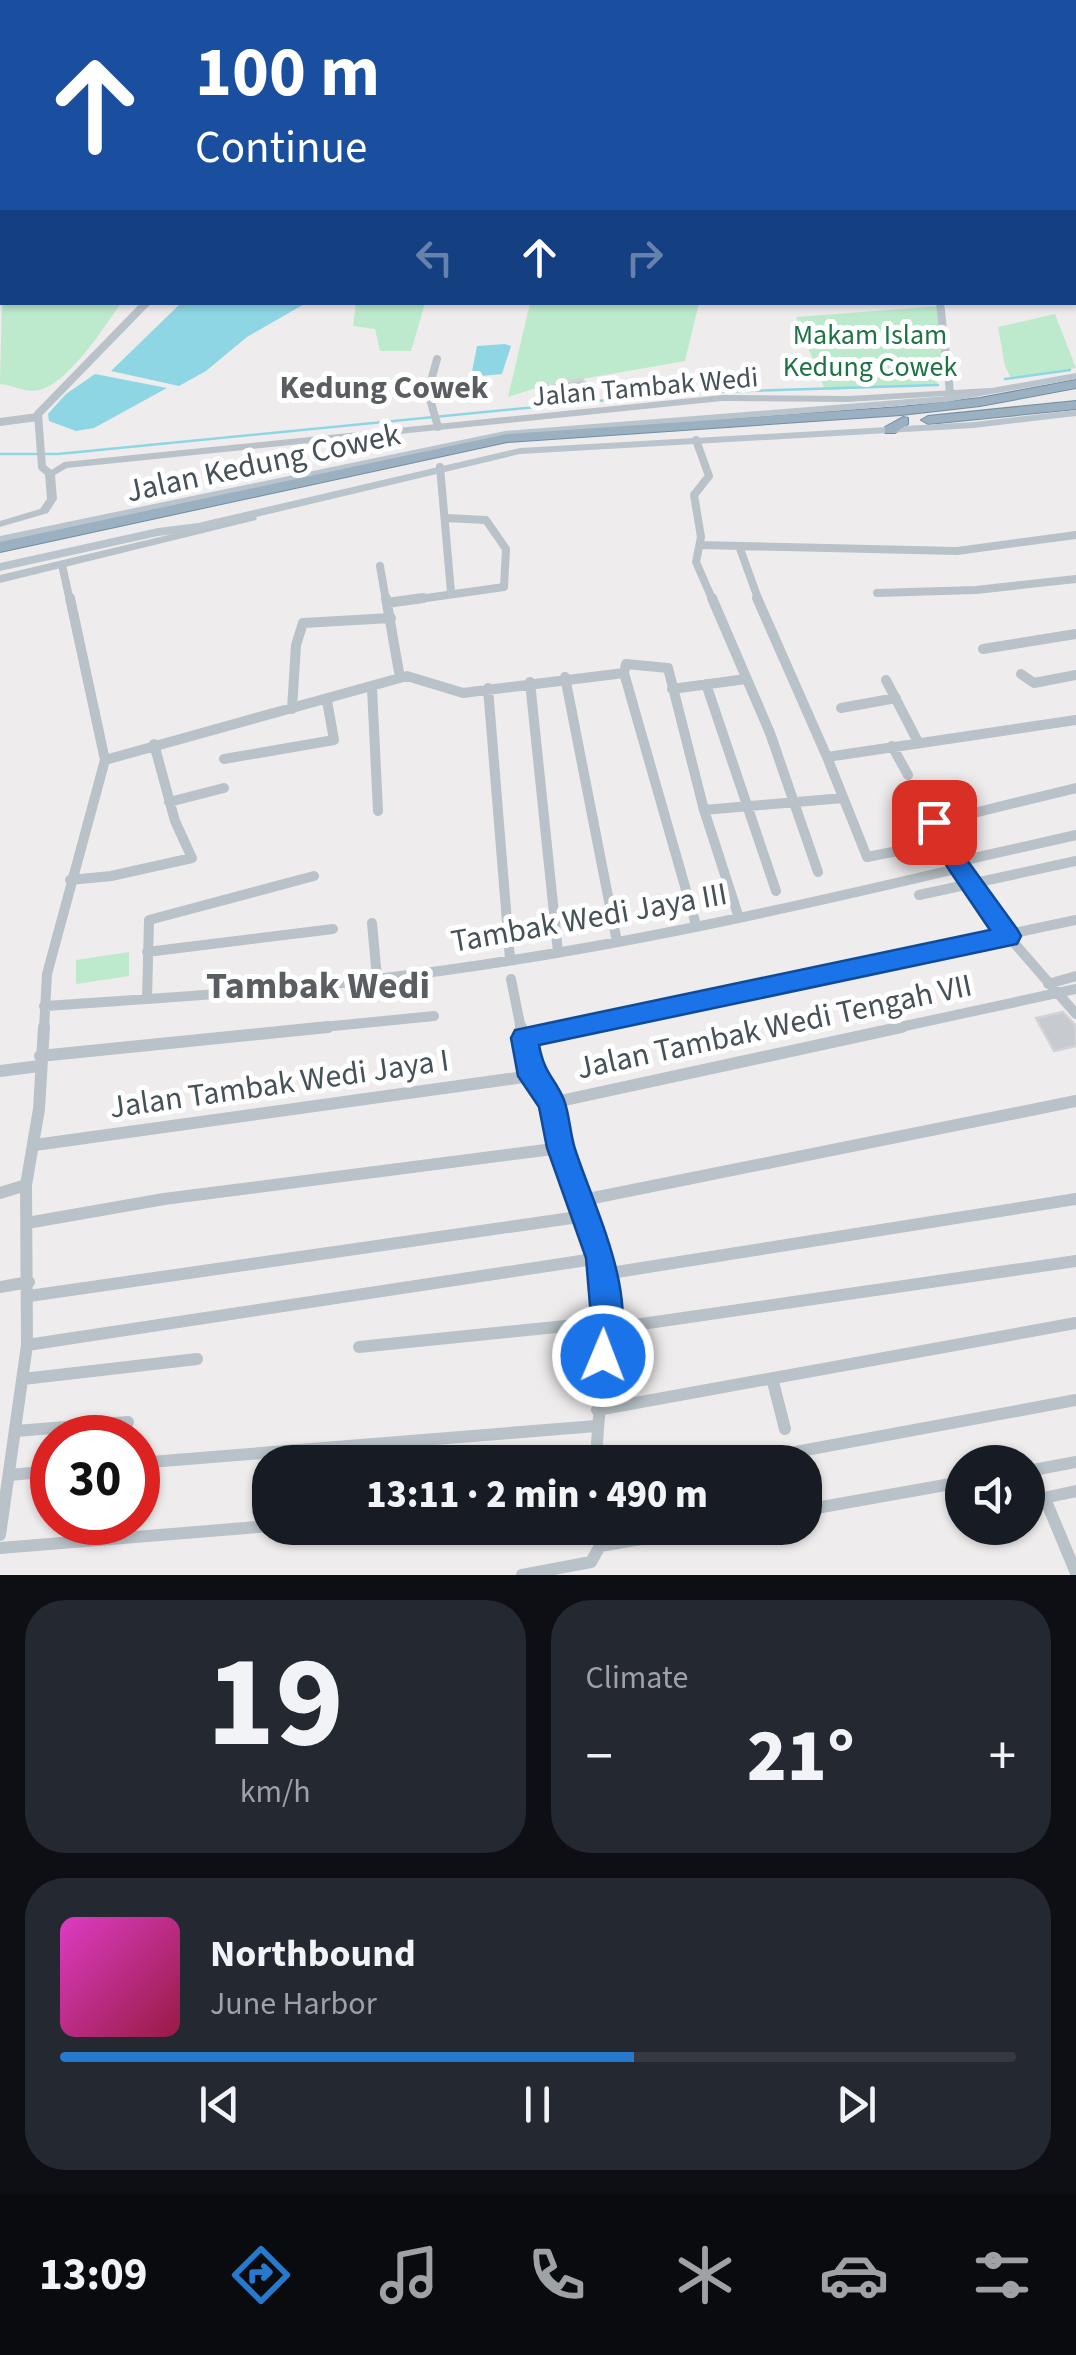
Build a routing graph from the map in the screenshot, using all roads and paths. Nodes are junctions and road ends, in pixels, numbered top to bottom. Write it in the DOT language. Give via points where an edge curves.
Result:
graph roads {
  1 [pos="144,305"];
  2 [pos="940,305"];
  3 [pos="437,360"];
  4 [pos="1076,380"];
  5 [pos="1008,390"];
  6 [pos="950,392"];
  7 [pos="696,400"];
  8 [pos="850,403"];
  9 [pos="1076,405"];
  10 [pos="1076,412"];
  11 [pos="38,417"];
  12 [pos="704,418"];
  13 [pos="436,421"];
  14 [pos="0,422"];
  15 [pos="897,426"];
  16 [pos="696,440"];
  17 [pos="440,468"];
  18 [pos="50,474"];
  19 [pos="273,510"];
  20 [pos="446,518"];
  21 [pos="0,524"];
  22 [pos="1076,535"];
  23 [pos="0,543"];
  24 [pos="700,544"];
  25 [pos="739,546"];
  26 [pos="0,558"];
  27 [pos="62,565"];
  28 [pos="380,566"];
  29 [pos="0,567"];
  30 [pos="0,579"];
  31 [pos="1076,579"];
  32 [pos="451,592"];
  33 [pos="878,594"];
  34 [pos="387,603"];
  35 [pos="391,618"];
  36 [pos="1076,634"];
  37 [pos="982,649"];
  38 [pos="624,673"];
  39 [pos="1021,674"];
  40 [pos="1076,675"];
  41 [pos="565,677"];
  42 [pos="400,678"];
  43 [pos="746,679"];
  44 [pos="886,680"];
  45 [pos="530,682"];
  46 [pos="706,684"];
  47 [pos="372,688"];
  48 [pos="488,688"];
  49 [pos="672,689"];
  50 [pos="896,698"];
  51 [pos="327,701"];
  52 [pos="841,708"];
  53 [pos="292,709"];
  54 [pos="1076,720"];
  55 [pos="918,742"];
  56 [pos="154,744"];
  57 [pos="892,746"];
  58 [pos="827,757"];
  59 [pos="224,759"];
  60 [pos="105,760"];
  61 [pos="908,775"];
  62 [pos="224,788"];
  63 [pos="1076,788"];
  64 [pos="843,798"];
  65 [pos="169,802"];
  66 [pos="792,804"];
  67 [pos="748,806"];
  68 [pos="704,810"];
  69 [pos="378,811"];
  70 [pos="1076,834"];
  71 [pos="944,842"];
  72 [pos="1076,861"];
  73 [pos="958,865"];
  74 [pos="818,872"];
  75 [pos="314,876"];
  76 [pos="70,880"];
  77 [pos="972,886"];
  78 [pos="776,891"];
  79 [pos="919,895"];
  80 [pos="740,918"];
  81 [pos="1076,920"];
  82 [pos="372,923"];
  83 [pos="696,925"];
  84 [pos="333,929"];
  85 [pos="1008,936"];
  86 [pos="617,942"];
  87 [pos="147,952"];
  88 [pos="558,952"];
  89 [pos="510,960"];
  90 [pos="1076,976"];
  91 [pos="377,978"];
  92 [pos="511,979"];
  93 [pos="1052,988"];
  94 [pos="1076,989"];
  95 [pos="147,999"];
  96 [pos="44,1006"];
  97 [pos="1076,1014"];
  98 [pos="434,1016"];
  99 [pos="526,1036"];
  100 [pos="40,1061"];
  101 [pos="0,1070"];
  102 [pos="532,1076"];
  103 [pos="1076,1100"];
  104 [pos="552,1103"];
  105 [pos="35,1145"];
  106 [pos="561,1148"];
  107 [pos="26,1185"];
  108 [pos="0,1194"];
  109 [pos="1076,1199"];
  110 [pos="578,1201"];
  111 [pos="585,1216"];
  112 [pos="27,1223"];
  113 [pos="600,1258"];
  114 [pos="1076,1261"];
  115 [pos="604,1274"];
  116 [pos="0,1287"];
  117 [pos="29,1289"];
  118 [pos="1076,1324"];
  119 [pos="606,1326"];
  120 [pos="27,1345"];
  121 [pos="359,1347"];
  122 [pos="197,1359"];
  123 [pos="772,1378"];
  124 [pos="22,1379"];
  125 [pos="1076,1400"];
  126 [pos="596,1418"];
  127 [pos="30,1430"];
  128 [pos="785,1430"];
  129 [pos="16,1431"];
  130 [pos="596,1445"];
  131 [pos="822,1447"];
  132 [pos="160,1461"];
  133 [pos="1076,1462"];
  134 [pos="1045,1468"];
  135 [pos="30,1473"];
  136 [pos="10,1475"];
  137 [pos="945,1485"];
  138 [pos="1076,1491"];
  139 [pos="822,1507"];
  140 [pos="252,1527"];
  141 [pos="0,1535"];
  142 [pos="597,1545"];
  143 [pos="631,1545"];
  144 [pos="0,1548"];
  145 [pos="596,1553"];
  146 [pos="1076,1573"];
  147 [pos="522,1575"];
  1 -- 11 [label="street"];
  2 -- 6 [label="street"];
  3 -- 13 [label="street" via="428,392"];
  4 -- 5 [label="main road, Jalan Kedung Cowek"];
  4 -- 23 [label="highway, Jalan Kedung Cowek" via="901,411 507,438"];
  5 -- 6 [label="street, Jalan Tambak Wedi"];
  5 -- 8 [label="main road, Jalan Kedung Cowek"];
  6 -- 8 [label="street, Jalan Tambak Wedi"];
  7 -- 8 [label="street, Jalan Tambak Wedi"];
  7 -- 12 [label="street"];
  7 -- 13 [label="street, Jalan Tambak Wedi"];
  8 -- 12 [label="main road, Jalan Kedung Cowek"];
  9 -- 15 [label="highway, Jalan Kedung Cowek"];
  10 -- 15 [label="main road, Jalan Kedung Cowek"];
  11 -- 14 [label="street"];
  11 -- 18 [label="street" via="43,471"];
  12 -- 23 [label="main road, Jalan Kedung Cowek" via="505,434"];
  13 -- 18 [label="street, Jalan Tambak Wedi" via="64,465"];
  15 -- 16 [label="main road, Jalan Kedung Cowek"];
  15 -- 26 [label="highway, Jalan Kedung Cowek" via="502,447"];
  16 -- 17 [label="main road, Jalan Kedung Cowek" via="520,451"];
  16 -- 24 [label="street" via="709,476 694,495"];
  17 -- 19 [label="main road"];
  17 -- 20 [label="street"];
  18 -- 21 [label="street" via="49,506"];
  19 -- 27 [label="street"];
  19 -- 29 [label="main road"];
  20 -- 32 [label="street"];
  20 -- 32 [label="street" via="484,519 506,549 504,587"];
  22 -- 25 [label="street" via="957,551"];
  24 -- 25 [label="street"];
  24 -- 43 [label="street" via="696,562"];
  25 -- 58 [label="street"];
  27 -- 30 [label="street"];
  27 -- 60 [label="street"];
  28 -- 34 [label="street"];
  31 -- 33 [label="street"];
  32 -- 34 [label="street"];
  34 -- 35 [label="street"];
  35 -- 42 [label="street"];
  35 -- 53 [label="street" via="303,623"];
  36 -- 37 [label="street"];
  38 -- 41 [label="street"];
  38 -- 49 [label="street" via="626,664 666,666"];
  38 -- 83 [label="street"];
  39 -- 40 [label="street" via="1034,683"];
  41 -- 45 [label="street"];
  41 -- 86 [label="street"];
  42 -- 47 [label="street"];
  42 -- 48 [label="street" via="416,676 457,692"];
  43 -- 46 [label="street"];
  43 -- 66 [label="street"];
  44 -- 50 [label="street"];
  45 -- 48 [label="street"];
  45 -- 88 [label="street"];
  46 -- 49 [label="street"];
  46 -- 67 [label="street"];
  47 -- 51 [label="street"];
  47 -- 69 [label="street"];
  48 -- 89 [label="street"];
  49 -- 68 [label="street"];
  50 -- 52 [label="street"];
  50 -- 55 [label="street"];
  51 -- 53 [label="street"];
  51 -- 59 [label="street" via="334,740"];
  53 -- 56 [label="street"];
  54 -- 55 [label="street" via="972,741"];
  55 -- 57 [label="street"];
  56 -- 60 [label="street"];
  56 -- 65 [label="street"];
  57 -- 58 [label="street"];
  57 -- 61 [label="street"];
  58 -- 64 [label="street"];
  60 -- 76 [label="street"];
  62 -- 65 [label="street"];
  63 -- 71 [label="street" via="934,822"];
  64 -- 66 [label="street"];
  64 -- 71 [label="street" via="869,858"];
  65 -- 76 [label="street" via="192,858"];
  66 -- 67 [label="street"];
  66 -- 74 [label="street"];
  67 -- 68 [label="street"];
  67 -- 78 [label="street"];
  68 -- 80 [label="street"];
  70 -- 73 [label="street, Tambak Wedi Jaya III"];
  71 -- 73 [label="street"];
  72 -- 77 [label="street"];
  73 -- 77 [label="street"];
  73 -- 80 [label="street, Tambak Wedi Jaya III"];
  75 -- 87 [label="street" via="154,918 148,922"];
  76 -- 96 [label="street"];
  77 -- 79 [label="street"];
  77 -- 85 [label="street"];
  80 -- 83 [label="street, Tambak Wedi Jaya III"];
  81 -- 85 [label="street"];
  82 -- 91 [label="street"];
  83 -- 86 [label="street, Tambak Wedi Jaya III"];
  84 -- 87 [label="street"];
  85 -- 93 [label="street"];
  85 -- 99 [label="street"];
  86 -- 88 [label="street, Tambak Wedi Jaya III"];
  87 -- 95 [label="street"];
  88 -- 89 [label="street, Tambak Wedi Jaya III"];
  89 -- 91 [label="street, Tambak Wedi Jaya III"];
  90 -- 93 [label="street"];
  91 -- 95 [label="street, Tambak Wedi Jaya III"];
  92 -- 99 [label="street"];
  93 -- 94 [label="street"];
  93 -- 97 [label="street"];
  93 -- 104 [label="street, Jalan Tambak Wedi Tengah VII"];
  95 -- 96 [label="street, Tambak Wedi Jaya III"];
  96 -- 100 [label="street"];
  98 -- 100 [label="street"];
  99 -- 102 [label="street"];
  100 -- 101 [label="street"];
  100 -- 105 [label="street"];
  102 -- 104 [label="street"];
  102 -- 105 [label="street, Jalan Tambak Wedi Jaya I"];
  103 -- 110 [label="street"];
  104 -- 106 [label="street, Jalan Tambak Wedi Tengah VII"];
  105 -- 107 [label="street"];
  106 -- 110 [label="street, Jalan Tambak Wedi Tengah VII"];
  106 -- 112 [label="street"];
  107 -- 108 [label="street"];
  107 -- 112 [label="street"];
  109 -- 115 [label="street"];
  110 -- 111 [label="street, Jalan Tambak Wedi Tengah VII"];
  111 -- 113 [label="street, Jalan Tambak Wedi Tengah VII"];
  111 -- 117 [label="street"];
  112 -- 117 [label="street"];
  113 -- 115 [label="street, Jalan Tambak Wedi Tengah VII"];
  113 -- 120 [label="street"];
  114 -- 119 [label="street"];
  115 -- 119 [label="street, Jalan Tambak Wedi Tengah VII"];
  116 -- 117 [label="street"];
  117 -- 120 [label="street"];
  118 -- 123 [label="street"];
  119 -- 121 [label="street"];
  119 -- 126 [label="street, Jalan Tambak Wedi Tengah VII"];
  120 -- 124 [label="street"];
  122 -- 124 [label="street"];
  123 -- 126 [label="street"];
  123 -- 128 [label="street"];
  124 -- 129 [label="street"];
  125 -- 131 [label="street"];
  126 -- 130 [label="street, Jalan Tambak Wedi Tengah VII"];
  126 -- 132 [label="street"];
  127 -- 129 [label="street"];
  129 -- 136 [label="street"];
  133 -- 134 [label="street"];
  135 -- 136 [label="street"];
  136 -- 141 [label="street"];
  137 -- 139 [label="street"];
  138 -- 146 [label="street" via="1046,1501"];
  140 -- 144 [label="street"];
  142 -- 145 [label="street"];
  143 -- 145 [label="street"];
  145 -- 147 [label="street"];
}
